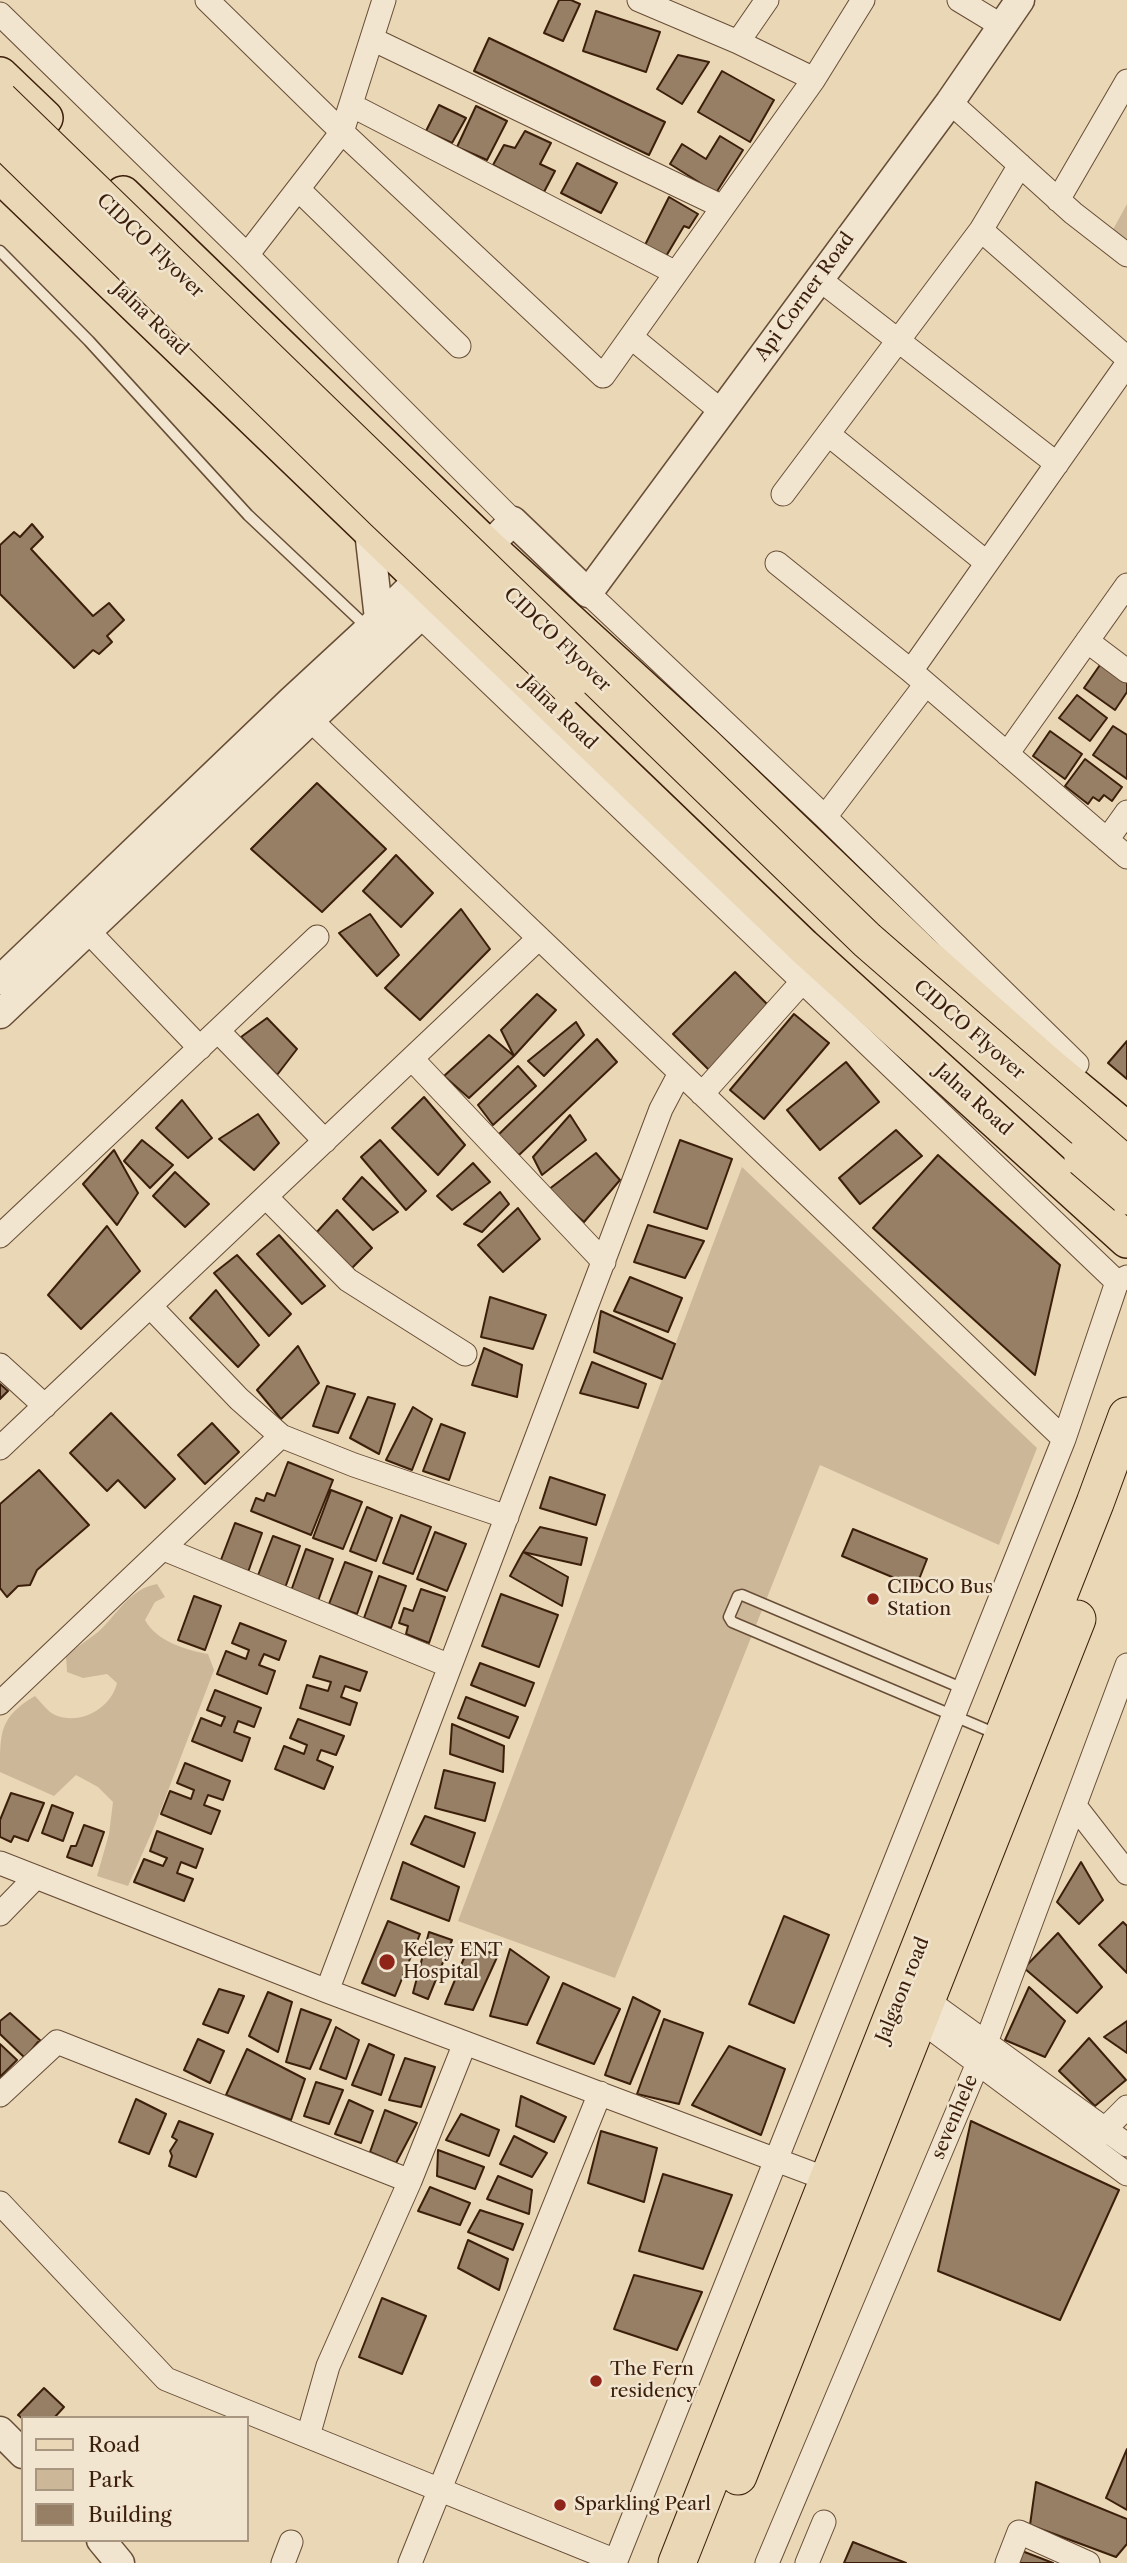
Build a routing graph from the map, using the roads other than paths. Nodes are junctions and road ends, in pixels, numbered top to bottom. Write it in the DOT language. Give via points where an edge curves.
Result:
graph roads {
  1 [pos="207,0"];
  2 [pos="384,0"];
  3 [pos="639,0"];
  4 [pos="767,0"];
  5 [pos="863,0"];
  6 [pos="959,0"];
  7 [pos="1020,0"];
  8 [pos="0,14"];
  9 [pos="1002,26"];
  10 [pos="372,38"];
  11 [pos="738,42"];
  12 [pos="0,75"];
  13 [pos="814,79"];
  14 [pos="1127,81"];
  15 [pos="0,100"];
  16 [pos="950,102"];
  17 [pos="351,105"];
  18 [pos="342,132"];
  19 [pos="0,137"];
  20 [pos="1020,165"];
  21 [pos="0,175"];
  22 [pos="298,189"];
  23 [pos="1058,200"];
  24 [pos="723,207"];
  25 [pos="981,229"];
  26 [pos="0,251"];
  27 [pos="247,255"];
  28 [pos="1127,255"];
  29 [pos="676,273"];
  30 [pos="818,279"];
  31 [pos="631,337"];
  32 [pos="898,340"];
  33 [pos="459,346"];
  34 [pos="1127,358"];
  35 [pos="1127,364"];
  36 [pos="722,411"];
  37 [pos="828,434"];
  38 [pos="1057,464"];
  39 [pos="783,494"];
  40 [pos="513,521"];
  41 [pos="369,531"];
  42 [pos="478,537"];
  43 [pos="778,563"];
  44 [pos="987,563"];
  45 [pos="1127,585"];
  46 [pos="588,593"];
  47 [pos="426,597"];
  48 [pos="374,624"];
  49 [pos="1087,641"];
  50 [pos="1127,671"];
  51 [pos="918,678"];
  52 [pos="290,701"];
  53 [pos="311,720"];
  54 [pos="1007,754"];
  55 [pos="1127,812"];
  56 [pos="825,817"];
  57 [pos="1107,840"];
  58 [pos="1127,857"];
  59 [pos="88,931"];
  60 [pos="317,937"];
  61 [pos="539,939"];
  62 [pos="0,980"];
  63 [pos="802,982"];
  64 [pos="0,1014"];
  65 [pos="218,1031"];
  66 [pos="200,1048"];
  67 [pos="412,1059"];
  68 [pos="1077,1064"];
  69 [pos="680,1073"];
  70 [pos="702,1094"];
  71 [pos="1127,1130"];
  72 [pos="325,1140"];
  73 [pos="1127,1166"];
  74 [pos="1127,1196"];
  75 [pos="265,1197"];
  76 [pos="0,1236"];
  77 [pos="1127,1240"];
  78 [pos="604,1262"];
  79 [pos="1122,1279"];
  80 [pos="150,1306"];
  81 [pos="465,1354"];
  82 [pos="0,1365"];
  83 [pos="45,1406"];
  84 [pos="1127,1416"];
  85 [pos="281,1436"];
  86 [pos="1064,1439"];
  87 [pos="0,1448"];
  88 [pos="1127,1491"];
  89 [pos="507,1517"];
  90 [pos="164,1549"];
  91 [pos="1127,1665"];
  92 [pos="450,1666"];
  93 [pos="964,1689"];
  94 [pos="0,1703"];
  95 [pos="953,1717"];
  96 [pos="1015,1742"];
  97 [pos="1074,1806"];
  98 [pos="0,1863"];
  99 [pos="1127,1873"];
  100 [pos="36,1877"];
  101 [pos="0,1914"];
  102 [pos="327,1990"];
  103 [pos="923,2010"];
  104 [pos="986,2042"];
  105 [pos="466,2043"];
  106 [pos="978,2064"];
  107 [pos="600,2094"];
  108 [pos="0,2095"];
  109 [pos="1127,2108"];
  110 [pos="1106,2129"];
  111 [pos="1127,2145"];
  112 [pos="1088,2146"];
  113 [pos="776,2160"];
  114 [pos="1127,2174"];
  115 [pos="410,2181"];
  116 [pos="840,2184"];
  117 [pos="0,2203"];
  118 [pos="0,2431"];
  119 [pos="308,2436"];
  120 [pos="21,2452"];
  121 [pos="439,2489"];
  122 [pos="824,2522"];
  123 [pos="103,2542"];
  124 [pos="616,2562"];
  125 [pos="120,2563"];
  126 [pos="410,2563"];
  127 [pos="677,2563"];
  128 [pos="704,2563"];
  129 [pos="767,2563"];
  130 [pos="807,2563"];
  131 [pos="1007,2563"];
  132 [pos="1088,2563"];
  1 -- 18 [label="street"];
  2 -- 10 [label="street"];
  3 -- 11 [label="street"];
  4 -- 11 [label="street"];
  5 -- 13 [label="street"];
  6 -- 9 [label="street"];
  7 -- 9 [label="street, Api Corner Road"];
  8 -- 27 [label="street"];
  9 -- 16 [label="street, Api Corner Road"];
  10 -- 17 [label="street"];
  10 -- 24 [label="street"];
  11 -- 13 [label="street"];
  12 -- 42 [label="main road"];
  13 -- 24 [label="street"];
  14 -- 23 [label="street"];
  15 -- 73 [label="highway, CIDCO Flyover, bridge" via="867,940"];
  16 -- 20 [label="street"];
  16 -- 30 [label="street, Api Corner Road"];
  17 -- 18 [label="street"];
  17 -- 29 [label="street"];
  18 -- 22 [label="street"];
  18 -- 31 [label="street" via="603,376"];
  19 -- 74 [label="highway, CIDCO Flyover, bridge" via="384,512 880,979"];
  20 -- 23 [label="street"];
  20 -- 25 [label="street"];
  21 -- 41 [label="main road, Jalna Road"];
  22 -- 27 [label="street"];
  22 -- 33 [label="street"];
  23 -- 28 [label="street"];
  24 -- 29 [label="street"];
  25 -- 32 [label="street"];
  25 -- 34 [label="street"];
  26 -- 48 [label="lane" via="248,515"];
  27 -- 40 [label="street"];
  29 -- 31 [label="street"];
  30 -- 32 [label="street"];
  30 -- 36 [label="street, Api Corner Road"];
  31 -- 36 [label="street"];
  32 -- 37 [label="street"];
  32 -- 38 [label="street"];
  35 -- 38 [label="street"];
  36 -- 46 [label="street, Api Corner Road"];
  37 -- 39 [label="street"];
  37 -- 44 [label="street"];
  38 -- 44 [label="street"];
  40 -- 42 [label="street"];
  40 -- 46 [label="street"];
  41 -- 47 [label="main road, Jalna Road"];
  41 -- 48 [label="street"];
  42 -- 47 [label="street"];
  42 -- 71 [label="main road" via="919,950"];
  43 -- 51 [label="street"];
  44 -- 51 [label="street"];
  45 -- 49 [label="street"];
  46 -- 56 [label="street"];
  47 -- 48 [label="street"];
  47 -- 53 [label="street"];
  47 -- 63 [label="street"];
  47 -- 77 [label="main road, Jalna Road"];
  48 -- 52 [label="street"];
  49 -- 50 [label="street"];
  49 -- 54 [label="street"];
  51 -- 54 [label="street"];
  51 -- 56 [label="street"];
  52 -- 53 [label="street"];
  52 -- 62 [label="street"];
  53 -- 59 [label="street"];
  53 -- 61 [label="street"];
  54 -- 57 [label="street"];
  55 -- 57 [label="street"];
  56 -- 68 [label="street"];
  57 -- 58 [label="street"];
  59 -- 64 [label="street"];
  59 -- 66 [label="street"];
  60 -- 65 [label="street"];
  61 -- 67 [label="street"];
  61 -- 69 [label="street"];
  63 -- 70 [label="street"];
  63 -- 79 [label="street"];
  65 -- 66 [label="street"];
  65 -- 72 [label="street"];
  66 -- 76 [label="street"];
  67 -- 72 [label="street"];
  67 -- 78 [label="street"];
  69 -- 70 [label="street"];
  69 -- 78 [label="street"];
  70 -- 86 [label="street"];
  72 -- 75 [label="street"];
  75 -- 80 [label="street"];
  75 -- 81 [label="street" via="348,1280"];
  78 -- 89 [label="street"];
  79 -- 86 [label="street"];
  80 -- 83 [label="street"];
  80 -- 85 [label="street"];
  82 -- 83 [label="street"];
  83 -- 87 [label="street"];
  84 -- 96 [label="highway, Jalgaon road"];
  85 -- 89 [label="street"];
  85 -- 90 [label="street"];
  86 -- 93 [label="street"];
  88 -- 96 [label="highway, Jalgaon road"];
  89 -- 92 [label="street"];
  90 -- 92 [label="street"];
  90 -- 94 [label="street"];
  91 -- 97 [label="street, sevenhele"];
  92 -- 102 [label="street"];
  93 -- 95 [label="street"];
  93 -- 95 [label="lane" via="742,1595 729,1617"];
  95 -- 96 [label="lane"];
  95 -- 113 [label="street"];
  96 -- 103 [label="highway, Jalgaon road"];
  96 -- 116 [label="highway, Jalgaon road"];
  97 -- 99 [label="street"];
  97 -- 104 [label="street, sevenhele"];
  98 -- 100 [label="street"];
  100 -- 101 [label="street"];
  100 -- 102 [label="street"];
  102 -- 105 [label="street"];
  103 -- 104 [label="street"];
  103 -- 106 [label="street"];
  103 -- 116 [label="highway, Jalgaon road"];
  104 -- 106 [label="street, sevenhele"];
  104 -- 110 [label="street"];
  105 -- 107 [label="street"];
  105 -- 115 [label="street"];
  106 -- 112 [label="street"];
  106 -- 129 [label="street, sevenhele"];
  107 -- 113 [label="street"];
  107 -- 121 [label="street"];
  108 -- 115 [label="street" via="57,2042"];
  109 -- 110 [label="street"];
  110 -- 111 [label="street"];
  110 -- 112 [label="street"];
  112 -- 114 [label="street"];
  113 -- 116 [label="street"];
  113 -- 124 [label="street"];
  115 -- 119 [label="street" via="328,2366"];
  116 -- 127 [label="highway, Jalgaon road"];
  116 -- 128 [label="highway, Jalgaon road"];
  117 -- 119 [label="street" via="166,2379"];
  118 -- 120 [label="street"];
  119 -- 121 [label="street"];
  121 -- 124 [label="street"];
  121 -- 126 [label="street"];
  122 -- 130 [label="street"];
  123 -- 125 [label="street"];
  131 -- 132 [label="street" via="1019,2532"];
}
